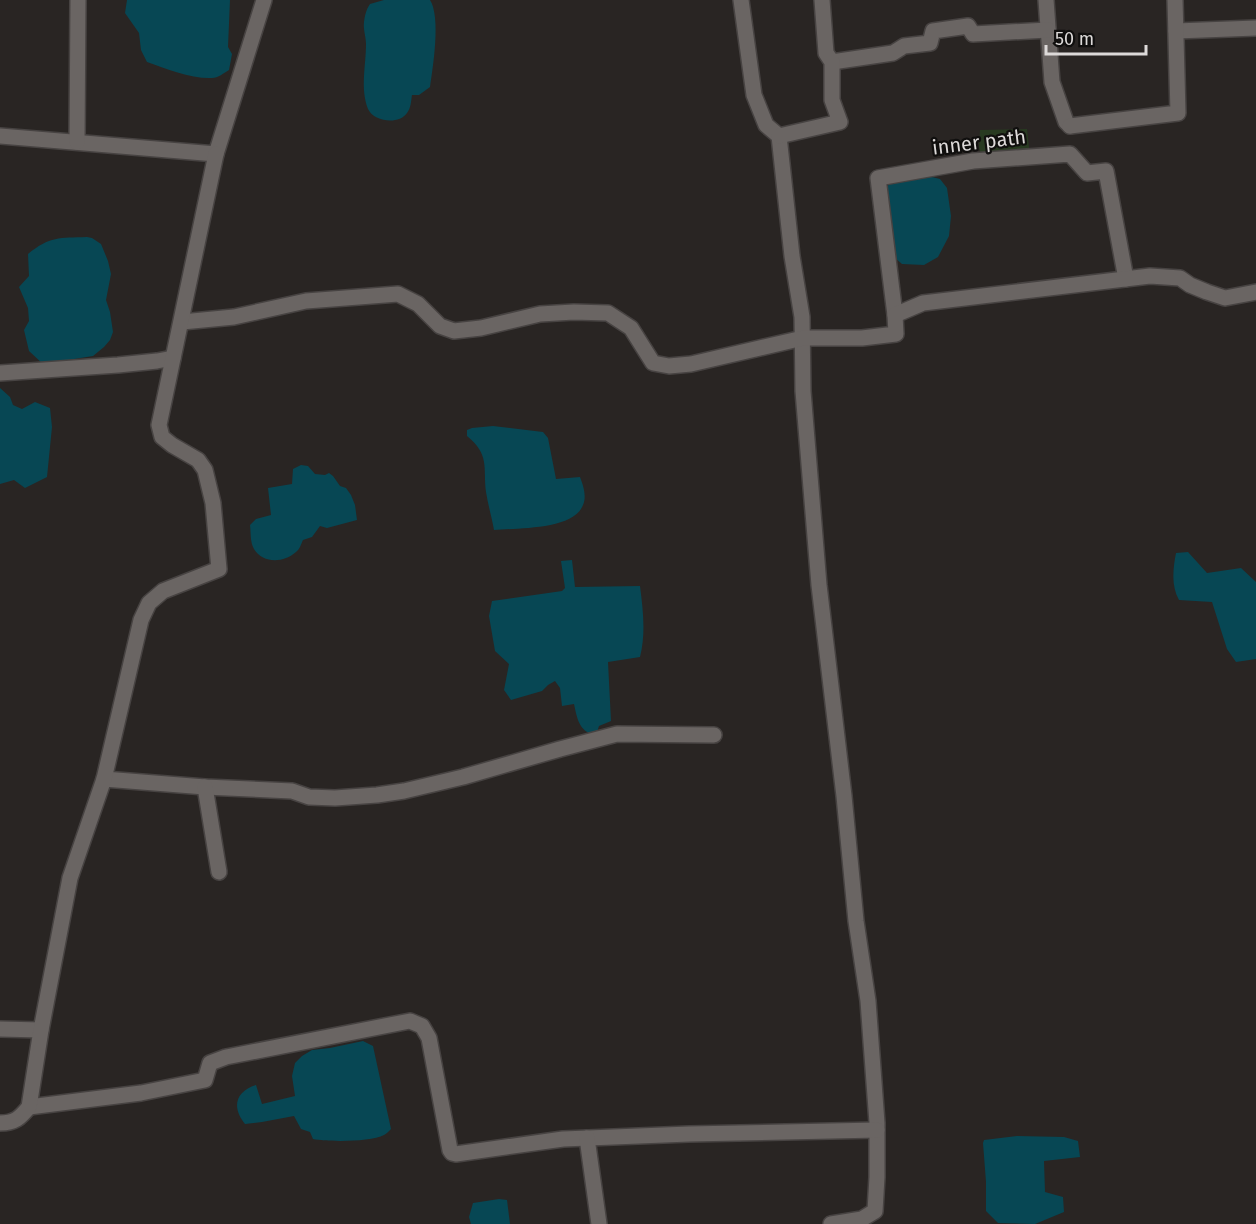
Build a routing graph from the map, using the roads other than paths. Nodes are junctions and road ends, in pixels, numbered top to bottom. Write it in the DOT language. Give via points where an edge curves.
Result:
graph roads {
  1 [pos="78,0"];
  2 [pos="264,0"];
  3 [pos="741,0"];
  4 [pos="822,0"];
  5 [pos="1046,0"];
  6 [pos="1175,0"];
  7 [pos="1256,28"];
  8 [pos="1048,30"];
  9 [pos="1176,31"];
  10 [pos="832,62"];
  11 [pos="1070,126"];
  12 [pos="0,136"];
  13 [pos="778,136"];
  14 [pos="77,142"];
  15 [pos="216,154"];
  16 [pos="1070,154"];
  17 [pos="1126,279"];
  18 [pos="1256,292"];
  19 [pos="895,315"];
  20 [pos="182,322"];
  21 [pos="803,338"];
  22 [pos="173,358"];
  23 [pos="0,373"];
  24 [pos="714,735"];
  25 [pos="104,779"];
  26 [pos="205,787"];
  27 [pos="219,872"];
  28 [pos="0,1029"];
  29 [pos="41,1030"];
  30 [pos="28,1107"];
  31 [pos="0,1123"];
  32 [pos="877,1130"];
  33 [pos="587,1138"];
  34 [pos="599,1224"];
  35 [pos="831,1224"];
  1 -- 14 [label="street"];
  2 -- 15 [label="street"];
  3 -- 13 [label="street" via="754,95 766,125"];
  4 -- 10 [label="street" via="826,53"];
  5 -- 8 [label="street"];
  6 -- 9 [label="street"];
  7 -- 9 [label="street"];
  8 -- 10 [label="street" via="973,34 968,26 933,31 930,43"];
  8 -- 11 [label="street" via="1052,82"];
  9 -- 11 [label="street" via="1178,113"];
  10 -- 13 [label="street" via="832,100 840,122"];
  11 -- 16 [label="street"];
  12 -- 14 [label="street"];
  13 -- 21 [label="street"];
  14 -- 15 [label="street"];
  15 -- 20 [label="street"];
  16 -- 17 [label="street" via="1087,173 1106,171"];
  16 -- 19 [label="street, inner path" via="973,161 878,178"];
  17 -- 18 [label="street" via="1180,278 1225,298"];
  17 -- 19 [label="street" via="923,303"];
  19 -- 21 [label="street" via="896,334"];
  20 -- 21 [label="street" via="234,318 306,302 398,294 418,304 440,326 454,331 540,314 608,313 631,328 653,363 669,366"];
  20 -- 22 [label="street"];
  21 -- 32 [label="street" via="813,518 868,1001"];
  22 -- 23 [label="street"];
  22 -- 25 [label="street" via="159,425 162,437 198,460 205,470 213,503 219,569 163,591 149,603 141,620"];
  24 -- 26 [label="street" via="617,734 463,777 377,795 335,798 292,791"];
  25 -- 26 [label="street"];
  25 -- 29 [label="street" via="70,878"];
  26 -- 27 [label="street"];
  28 -- 29 [label="street"];
  29 -- 30 [label="street"];
  30 -- 31 [label="street" via="20,1117"];
  30 -- 33 [label="street" via="141,1093 205,1080 210,1063 226,1057 410,1021 422,1026 429,1038 452,1153"];
  32 -- 33 [label="street"];
  32 -- 35 [label="street" via="875,1211 862,1219"];
  33 -- 34 [label="street"];
}
